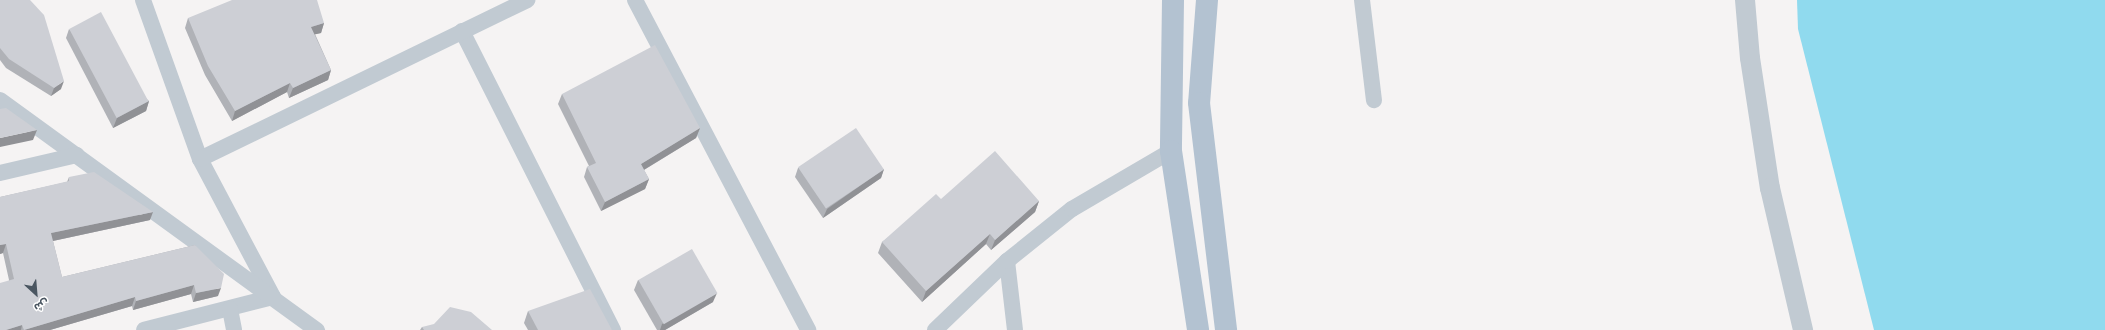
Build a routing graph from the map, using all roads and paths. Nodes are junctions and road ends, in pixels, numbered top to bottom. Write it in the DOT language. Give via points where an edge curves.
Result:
graph roads {
  1 [pos="143,0"];
  2 [pos="527,0"];
  3 [pos="635,0"];
  4 [pos="1173,0"];
  5 [pos="1207,0"];
  6 [pos="1362,0"];
  7 [pos="1745,0"];
  8 [pos="462,30"];
  9 [pos="0,100"];
  10 [pos="1374,100"];
  11 [pos="1171,151"];
  12 [pos="77,155"];
  13 [pos="200,159"];
  14 [pos="0,173"];
  15 [pos="1007,261"];
  16 [pos="273,297"];
  17 [pos="230,309"];
  18 [pos="144,330"];
  19 [pos="234,330"];
  20 [pos="317,330"];
  21 [pos="613,330"];
  22 [pos="808,330"];
  23 [pos="935,330"];
  24 [pos="1015,330"];
  25 [pos="1198,330"];
  26 [pos="1226,330"];
  27 [pos="1803,330"];
  1 -- 13 [label="street"];
  2 -- 8 [label="street"];
  3 -- 22 [label="street"];
  4 -- 11 [label="main road"];
  5 -- 26 [label="main road" via="1199,103"];
  6 -- 10 [label="street"];
  7 -- 27 [label="street" via="1750,58 1770,188"];
  8 -- 13 [label="street"];
  8 -- 21 [label="street"];
  9 -- 12 [label="street"];
  11 -- 15 [label="street" via="1072,209"];
  11 -- 25 [label="main road"];
  12 -- 14 [label="street"];
  12 -- 16 [label="street"];
  13 -- 16 [label="street"];
  15 -- 23 [label="street"];
  15 -- 24 [label="street"];
  16 -- 17 [label="street"];
  16 -- 20 [label="street"];
  17 -- 18 [label="street"];
  17 -- 19 [label="street"];
}
